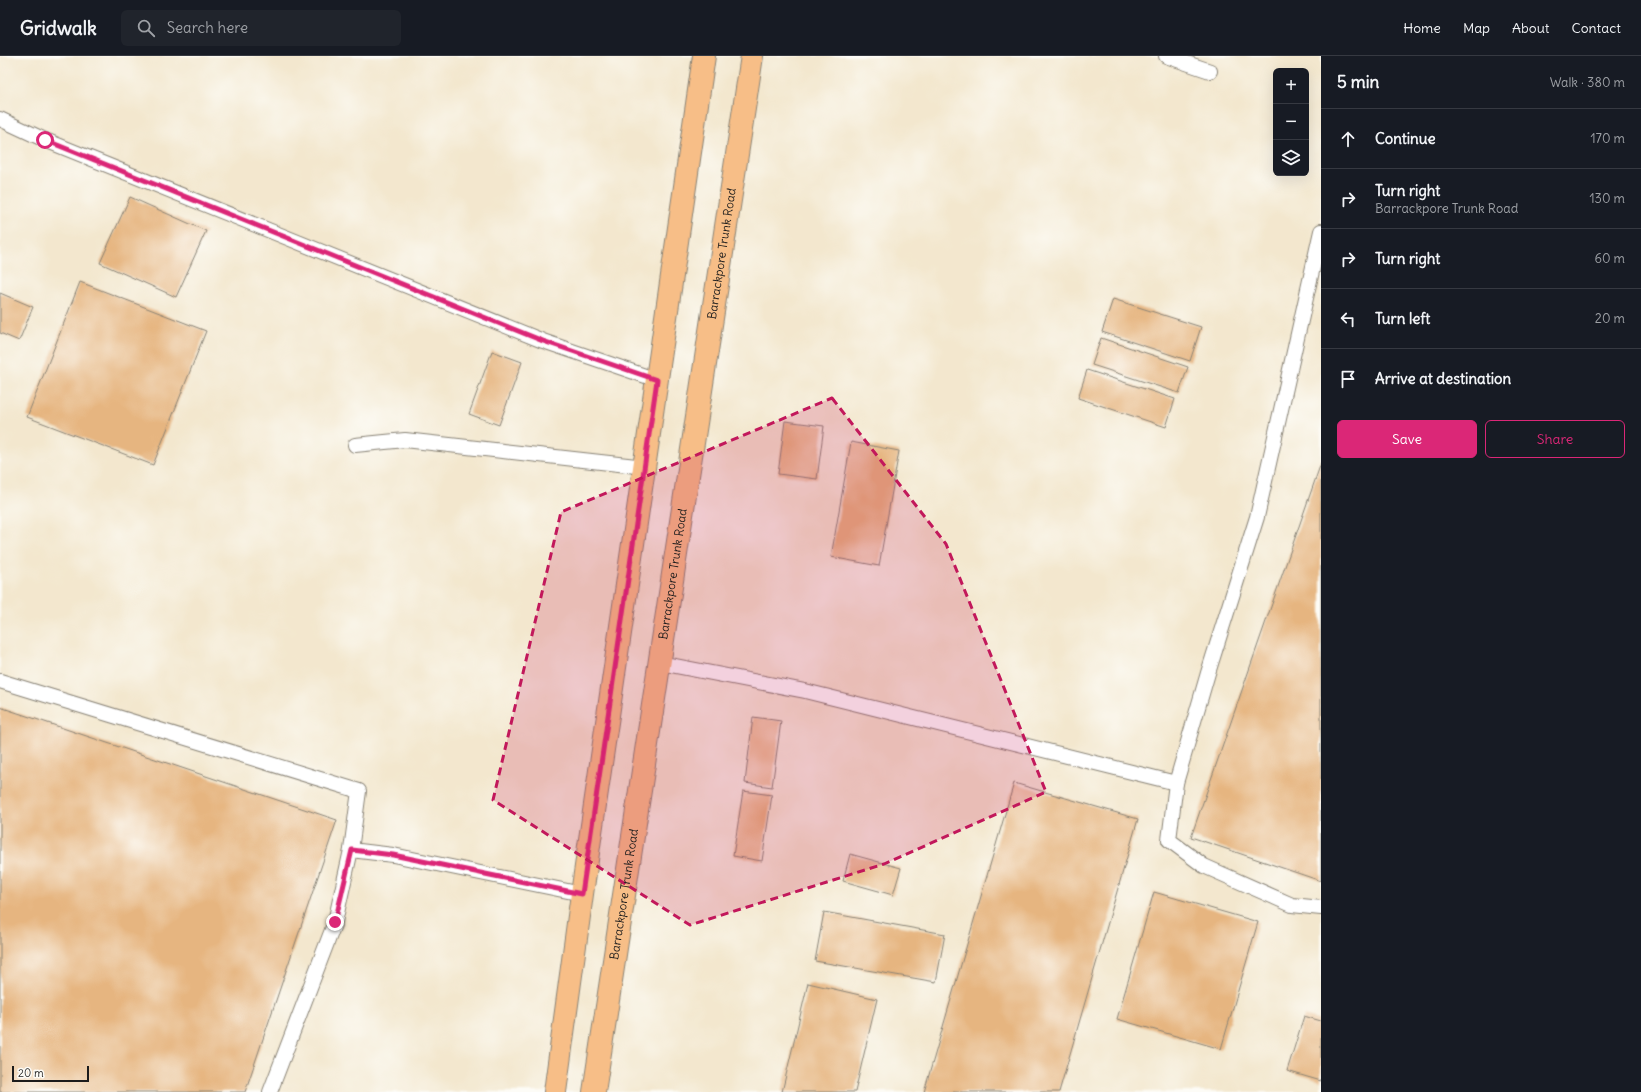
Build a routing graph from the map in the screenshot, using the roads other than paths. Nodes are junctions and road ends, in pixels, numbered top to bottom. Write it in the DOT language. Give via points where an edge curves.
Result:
graph roads {
  1 [pos="704,56"];
  2 [pos="752,56"];
  3 [pos="1166,56"];
  4 [pos="1210,70"];
  5 [pos="0,119"];
  6 [pos="1321,231"];
  7 [pos="657,380"];
  8 [pos="355,445"];
  9 [pos="645,467"];
  10 [pos="660,663"];
  11 [pos="0,681"];
  12 [pos="1176,783"];
  13 [pos="352,850"];
  14 [pos="582,894"];
  15 [pos="1321,908"];
  16 [pos="270,1092"];
  17 [pos="555,1092"];
  18 [pos="594,1092"];
  1 -- 7 [label="main road"];
  2 -- 10 [label="main road, Barrackpore Trunk Road"];
  3 -- 4 [label="lane"];
  5 -- 7 [label="lane" via="45,140 543,341"];
  6 -- 12 [label="lane" via="1257,517"];
  7 -- 9 [label="main road"];
  8 -- 9 [label="lane" via="405,440"];
  9 -- 14 [label="main road"];
  10 -- 12 [label="lane" via="805,691"];
  10 -- 18 [label="main road, Barrackpore Trunk Road"];
  11 -- 13 [label="lane" via="359,791"];
  12 -- 15 [label="lane" via="1168,840 1204,866 1292,905"];
  13 -- 14 [label="lane" via="393,855"];
  13 -- 16 [label="lane" via="335,922"];
  14 -- 17 [label="main road"];
}
